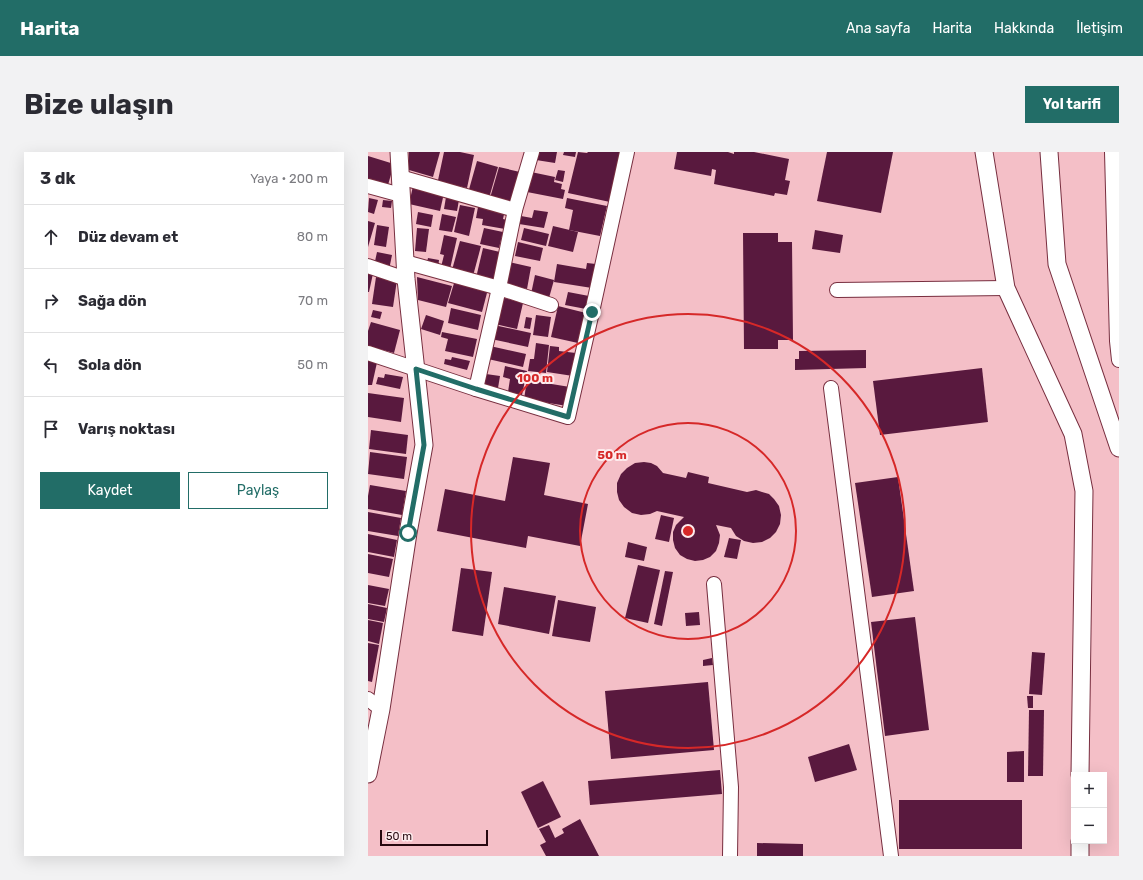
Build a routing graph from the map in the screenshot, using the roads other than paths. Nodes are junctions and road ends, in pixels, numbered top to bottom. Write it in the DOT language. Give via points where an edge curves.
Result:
graph roads {
  1 [pos="399,152"];
  2 [pos="532,152"];
  3 [pos="627,152"];
  4 [pos="984,152"];
  5 [pos="1049,152"];
  6 [pos="1112,152"];
  7 [pos="400,177"];
  8 [pos="368,186"];
  9 [pos="401,195"];
  10 [pos="515,210"];
  11 [pos="368,266"];
  12 [pos="406,270"];
  13 [pos="500,288"];
  14 [pos="1006,288"];
  15 [pos="837,290"];
  16 [pos="551,305"];
  17 [pos="1118,341"];
  18 [pos="368,353"];
  19 [pos="1119,360"];
  20 [pos="416,369"];
  21 [pos="831,388"];
  22 [pos="476,389"];
  23 [pos="1119,448"];
  24 [pos="714,584"];
  25 [pos="375,704"];
  26 [pos="1080,772"];
  27 [pos="368,774"];
  28 [pos="1080,844"];
  29 [pos="730,856"];
  30 [pos="891,856"];
  31 [pos="1080,856"];
  1 -- 7 [label="street"];
  2 -- 10 [label="street"];
  3 -- 22 [label="street" via="568,417"];
  4 -- 14 [label="street"];
  5 -- 23 [label="street" via="1057,264"];
  6 -- 17 [label="street"];
  7 -- 9 [label="street"];
  7 -- 10 [label="street"];
  8 -- 9 [label="street"];
  9 -- 12 [label="street"];
  10 -- 13 [label="street"];
  11 -- 12 [label="street"];
  12 -- 13 [label="street"];
  12 -- 20 [label="street"];
  13 -- 16 [label="street"];
  13 -- 22 [label="street"];
  14 -- 15 [label="street"];
  14 -- 26 [label="street" via="1073,434 1084,491"];
  17 -- 19 [label="street"];
  18 -- 20 [label="street"];
  20 -- 22 [label="street"];
  20 -- 25 [label="street" via="424,445"];
  21 -- 30 [label="street"];
  24 -- 29 [label="street" via="731,787"];
  25 -- 27 [label="street"];
  28 -- 31 [label="street"];
}
